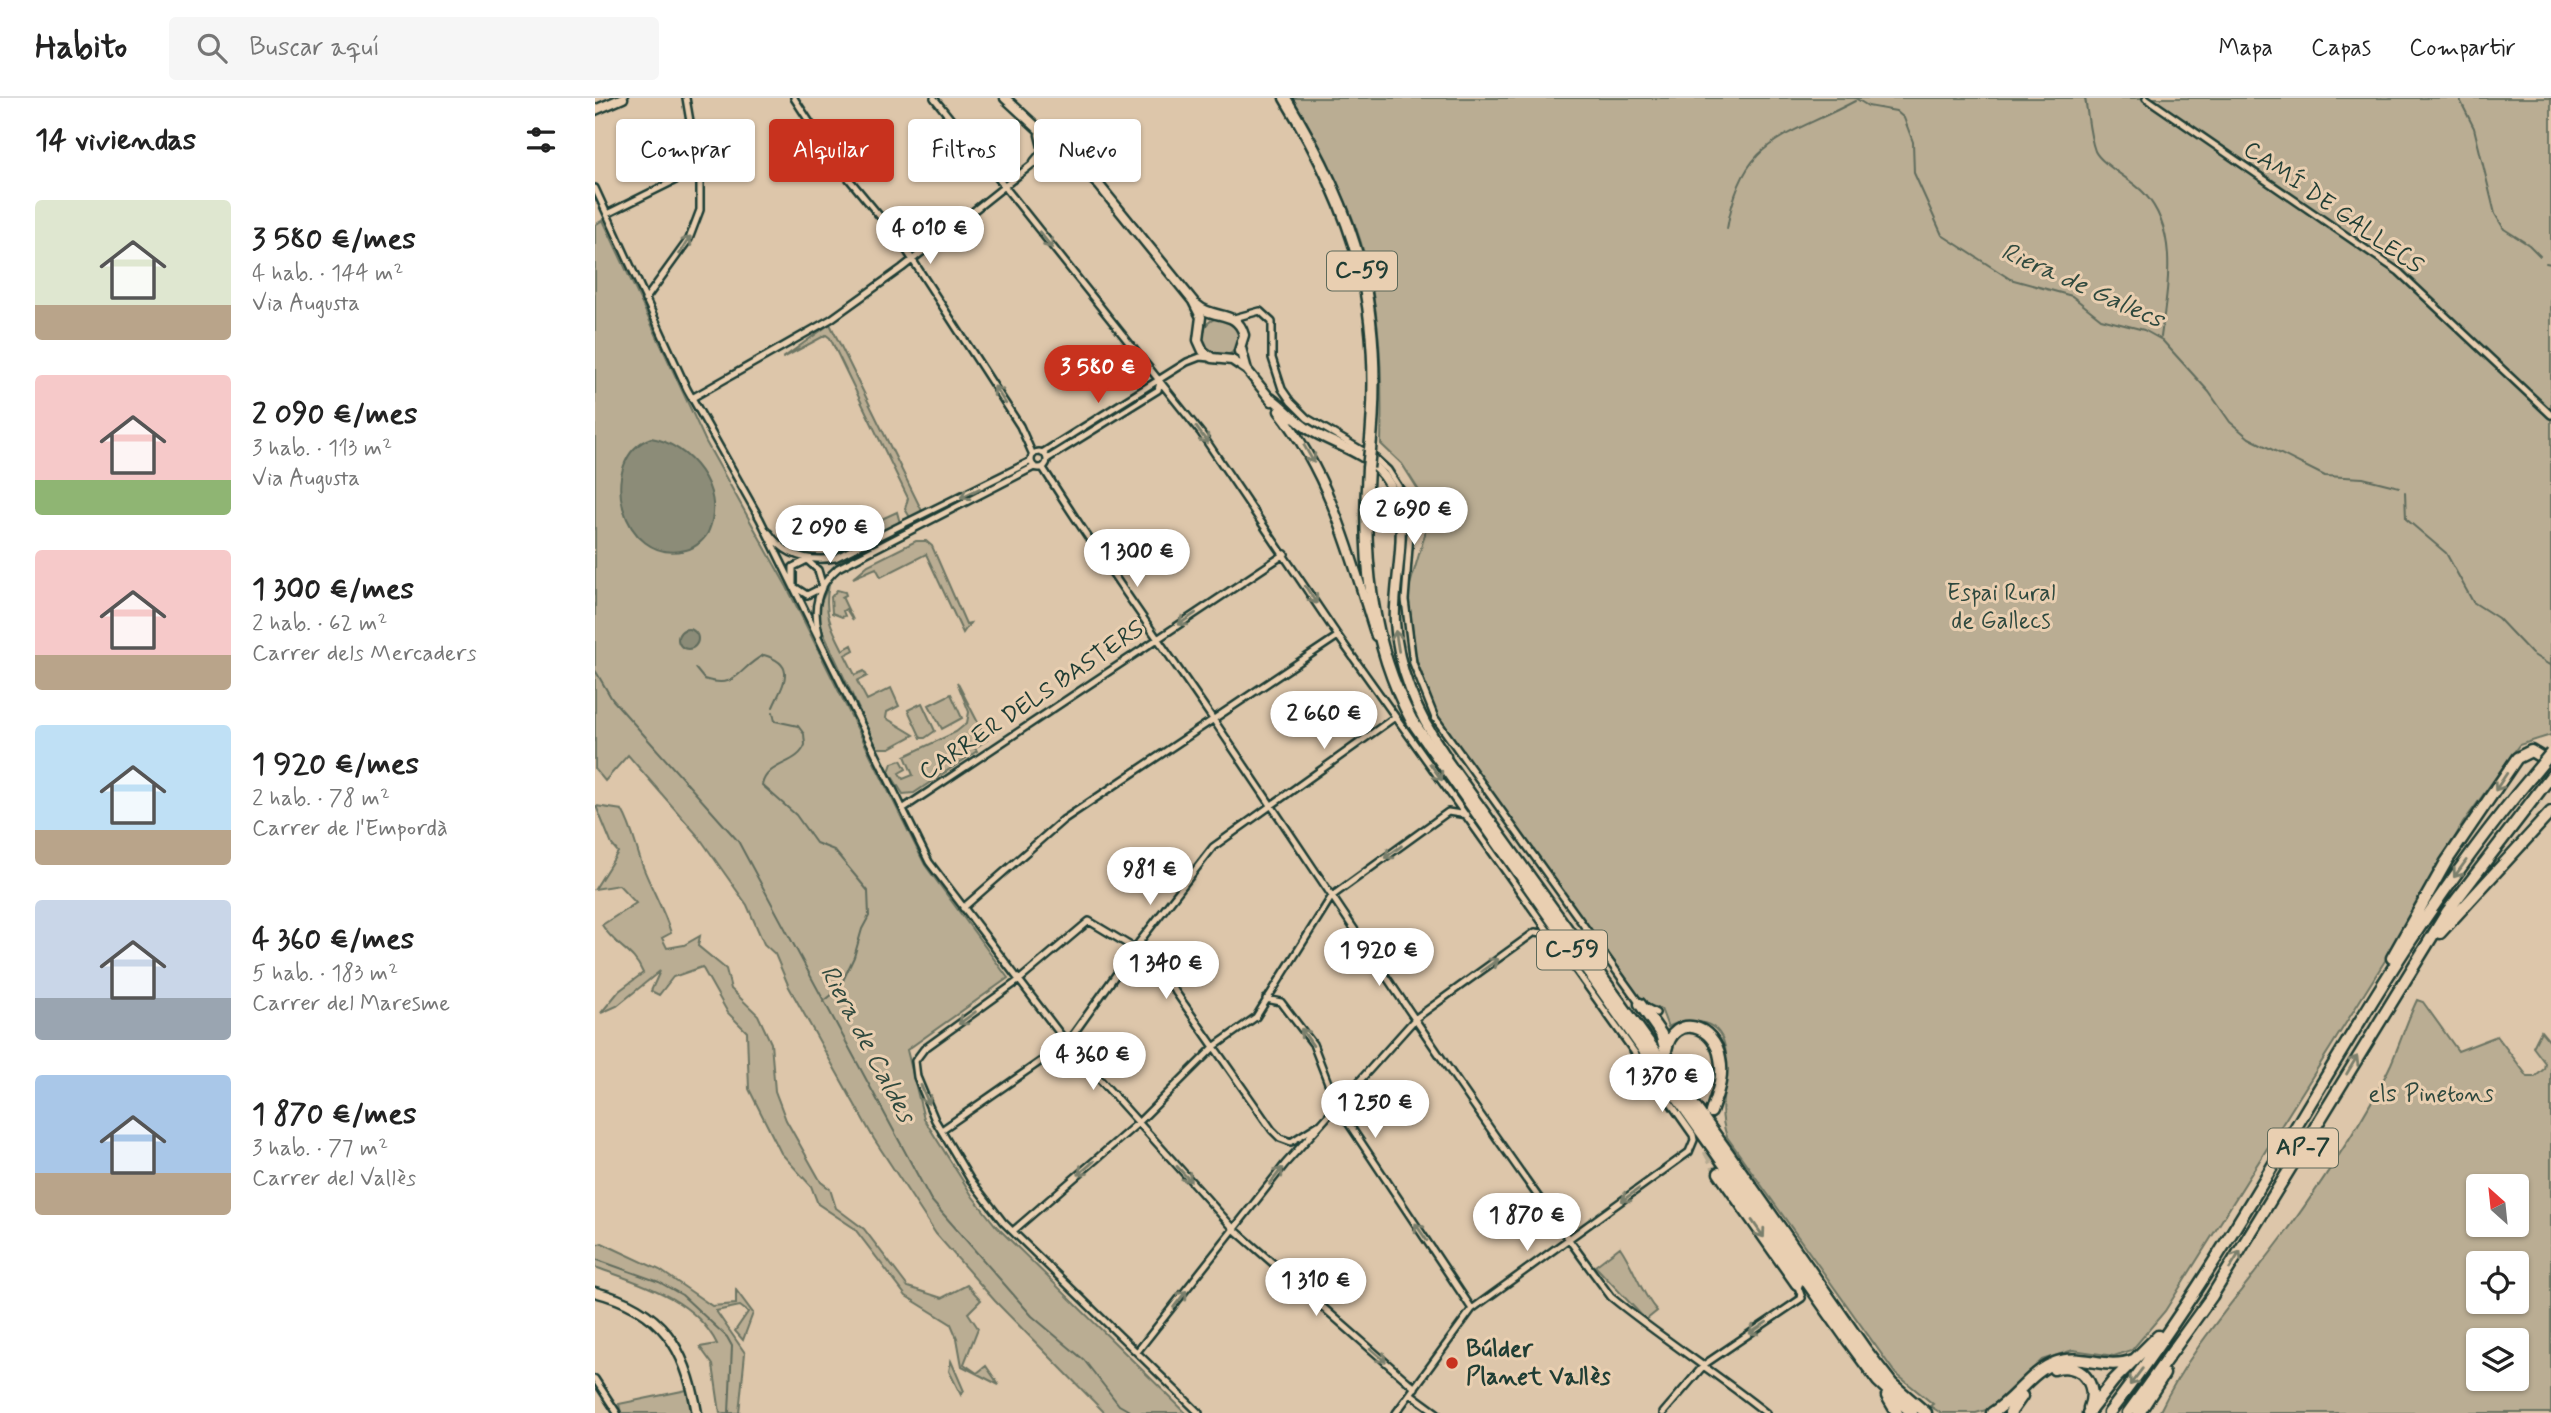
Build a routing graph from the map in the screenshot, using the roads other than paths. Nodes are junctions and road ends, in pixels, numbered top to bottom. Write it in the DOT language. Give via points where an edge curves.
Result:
graph roads {
  1 [pos="623,98"];
  2 [pos="686,98"];
  3 [pos="793,98"];
  4 [pos="934,98"];
  5 [pos="1005,98"];
  6 [pos="1285,98"];
  7 [pos="2146,98"];
  8 [pos="595,110"];
  9 [pos="690,119"];
  10 [pos="1034,125"];
  11 [pos="1034,163"];
  12 [pos="672,182"];
  13 [pos="699,182"];
  14 [pos="1094,182"];
  15 [pos="1003,187"];
  16 [pos="595,188"];
  17 [pos="607,214"];
  18 [pos="911,260"];
  19 [pos="645,300"];
  20 [pos="1192,301"];
  21 [pos="1217,314"];
  22 [pos="1249,315"];
  23 [pos="1234,318"];
  24 [pos="1200,327"];
  25 [pos="1243,330"];
  26 [pos="1198,340"];
  27 [pos="1241,348"];
  28 [pos="1213,358"];
  29 [pos="1228,359"];
  30 [pos="1187,362"];
  31 [pos="1247,370"];
  32 [pos="1160,382"];
  33 [pos="692,398"];
  34 [pos="1271,398"];
  35 [pos="2551,415"];
  36 [pos="1042,453"];
  37 [pos="1032,458"];
  38 [pos="1047,459"];
  39 [pos="1034,467"];
  40 [pos="1043,468"];
  41 [pos="760,519"];
  42 [pos="1285,554"];
  43 [pos="807,560"];
  44 [pos="793,586"];
  45 [pos="823,587"];
  46 [pos="1338,636"];
  47 [pos="1156,640"];
  48 [pos="821,643"];
  49 [pos="1389,669"];
  50 [pos="1395,717"];
  51 [pos="1214,721"];
  52 [pos="2551,753"];
  53 [pos="2551,763"];
  54 [pos="1454,769"];
  55 [pos="2551,776"];
  56 [pos="1451,793"];
  57 [pos="1269,806"];
  58 [pos="904,808"];
  59 [pos="1448,812"];
  60 [pos="2551,812"];
  61 [pos="1467,815"];
  62 [pos="1332,896"];
  63 [pos="963,908"];
  64 [pos="1551,934"];
  65 [pos="1140,941"];
  66 [pos="1134,948"];
  67 [pos="2405,978"];
  68 [pos="1018,981"];
  69 [pos="2380,986"];
  70 [pos="1266,999"];
  71 [pos="1640,1004"];
  72 [pos="1656,1013"];
  73 [pos="1416,1018"];
  74 [pos="1067,1043"];
  75 [pos="1215,1046"];
  76 [pos="1666,1049"];
  77 [pos="1652,1077"];
  78 [pos="1680,1087"];
  79 [pos="1337,1106"];
  80 [pos="1711,1112"];
  81 [pos="1324,1121"];
  82 [pos="1138,1124"];
  83 [pos="943,1129"];
  84 [pos="1714,1150"];
  85 [pos="1719,1173"];
  86 [pos="1234,1230"];
  87 [pos="1013,1231"];
  88 [pos="1568,1239"];
  89 [pos="2204,1281"];
  90 [pos="1797,1284"];
  91 [pos="595,1292"];
  92 [pos="1472,1309"];
  93 [pos="2197,1317"];
  94 [pos="1847,1339"];
  95 [pos="1137,1352"];
  96 [pos="2139,1356"];
  97 [pos="1705,1364"];
  98 [pos="595,1379"];
  99 [pos="1415,1388"];
  100 [pos="1411,1394"];
  101 [pos="1913,1408"];
  102 [pos="617,1413"];
  103 [pos="697,1413"];
  104 [pos="1199,1413"];
  105 [pos="1397,1413"];
  106 [pos="1437,1413"];
  107 [pos="1663,1413"];
  108 [pos="1766,1413"];
  109 [pos="1897,1413"];
  110 [pos="1926,1413"];
  111 [pos="1932,1413"];
  112 [pos="1992,1413"];
  113 [pos="2010,1413"];
  114 [pos="2087,1413"];
  115 [pos="2109,1413"];
  116 [pos="2127,1413"];
  117 [pos="2141,1413"];
  1 -- 8 [label="street"];
  2 -- 9 [label="street"];
  3 -- 18 [label="street"];
  4 -- 15 [label="street"];
  5 -- 10 [label="street"];
  6 -- 49 [label="highway, C-59, bridge" via="1332,183 1363,272 1375,359 1366,558 1372,606"];
  7 -- 35 [label="street, CAMÍ DE GALLECS" via="2399,272"];
  11 -- 15 [label="street"];
  12 -- 17 [label="street"];
  19 -- 13 [label="street, one-way" via="695,230"];
  14 -- 20 [label="street"];
  15 -- 18 [label="street"];
  15 -- 32 [label="street, one-way"];
  16 -- 17 [label="street"];
  17 -- 19 [label="street"];
  18 -- 33 [label="street" via="831,319"];
  37 -- 18 [label="street, one-way" via="1020,426"];
  19 -- 33 [label="street"];
  20 -- 21 [label="street"];
  20 -- 24 [label="street" via="1201,317"];
  21 -- 23 [label="street"];
  21 -- 24 [label="street"];
  22 -- 23 [label="street"];
  22 -- 25 [label="street"];
  22 -- 71 [label="street" via="1260,311 1272,322 1272,358 1291,402 1307,418 1375,458 1402,492 1412,521 1405,600 1413,663 1435,718"];
  23 -- 25 [label="street"];
  24 -- 26 [label="street"];
  25 -- 27 [label="street"];
  26 -- 28 [label="street"];
  26 -- 30 [label="street"];
  27 -- 29 [label="street"];
  27 -- 31 [label="street"];
  28 -- 29 [label="street"];
  28 -- 30 [label="street"];
  29 -- 31 [label="street"];
  30 -- 32 [label="street"];
  31 -- 34 [label="street"];
  32 -- 36 [label="street" via="1153,382"];
  32 -- 38 [label="street" via="1158,390"];
  32 -- 42 [label="street, one-way"];
  33 -- 41 [label="street"];
  34 -- 49 [label="street, one-way" via="1297,434 1332,499"];
  54 -- 34 [label="street, one-way" via="1414,702 1398,648 1395,598 1401,522 1395,493 1373,464 1305,427"];
  36 -- 37 [label="street"];
  36 -- 38 [label="street"];
  37 -- 39 [label="street"];
  37 -- 43 [label="street, one-way" via="846,555"];
  38 -- 40 [label="street"];
  39 -- 40 [label="street"];
  39 -- 45 [label="street" via="838,568"];
  40 -- 47 [label="street"];
  41 -- 43 [label="street" via="782,548"];
  41 -- 44 [label="street"];
  42 -- 46 [label="street, one-way"];
  42 -- 47 [label="street, CARRER DELS BASTERS, one-way"];
  43 -- 44 [label="street" via="793,567"];
  43 -- 45 [label="street" via="818,570"];
  44 -- 45 [label="street" via="807,595"];
  44 -- 48 [label="street"];
  45 -- 48 [label="street" via="815,611"];
  46 -- 50 [label="street"];
  46 -- 51 [label="street"];
  47 -- 51 [label="street"];
  47 -- 58 [label="street, CARRER DELS BASTERS"];
  48 -- 58 [label="street"];
  49 -- 54 [label="highway, C-59" via="1414,714"];
  49 -- 84 [label="highway, C-59" via="1431,750"];
  50 -- 56 [label="street, one-way"];
  50 -- 57 [label="street"];
  51 -- 57 [label="street"];
  51 -- 63 [label="street" via="1063,820"];
  52 -- 69 [label="highway, AP-7, one-way, bridge" via="2502,811"];
  53 -- 69 [label="highway, one-way" via="2532,751 2517,758 2446,862"];
  54 -- 78 [label="highway, C-59"];
  55 -- 67 [label="highway, AP-7" via="2476,872"];
  56 -- 59 [label="street"];
  56 -- 61 [label="street"];
  57 -- 62 [label="street"];
  57 -- 65 [label="street" via="1213,847"];
  58 -- 63 [label="street" via="929,862"];
  59 -- 61 [label="street"];
  59 -- 62 [label="street, one-way"];
  60 -- 67 [label="highway" via="2462,906"];
  61 -- 64 [label="street"];
  62 -- 70 [label="street"];
  62 -- 73 [label="street"];
  63 -- 68 [label="street"];
  73 -- 64 [label="street, one-way" via="1535,932"];
  64 -- 77 [label="street"];
  65 -- 66 [label="street"];
  65 -- 75 [label="street"];
  66 -- 68 [label="street" via="1089,921"];
  66 -- 74 [label="street"];
  93 -- 67 [label="highway, AP-7, one-way"];
  68 -- 74 [label="street"];
  68 -- 83 [label="street, one-way" via="916,1057 917,1077"];
  69 -- 89 [label="highway, AP-7"];
  70 -- 75 [label="street" via="1256,1017"];
  79 -- 70 [label="street, one-way" via="1313,1044 1281,1002"];
  71 -- 72 [label="street"];
  71 -- 76 [label="highway"];
  73 -- 79 [label="street"];
  73 -- 88 [label="street"];
  74 -- 82 [label="street"];
  74 -- 83 [label="street"];
  75 -- 81 [label="street" via="1280,1138 1291,1142"];
  75 -- 82 [label="street"];
  76 -- 78 [label="highway"];
  76 -- 80 [label="highway" via="1670,1037 1686,1027 1703,1029 1713,1038 1721,1067"];
  77 -- 84 [label="highway"];
  77 -- 88 [label="street, one-way" via="1693,1135 1693,1144 1685,1155"];
  78 -- 101 [label="highway, C-59" via="1877,1366"];
  79 -- 81 [label="street"];
  92 -- 79 [label="street, one-way"];
  86 -- 81 [label="street, one-way"];
  82 -- 86 [label="street, one-way"];
  82 -- 87 [label="street, one-way"];
  83 -- 87 [label="street" via="970,1179"];
  84 -- 94 [label="highway, C-59"];
  85 -- 90 [label="highway, one-way"];
  95 -- 86 [label="street, one-way"];
  86 -- 99 [label="street, one-way"];
  87 -- 95 [label="street"];
  88 -- 92 [label="street"];
  88 -- 97 [label="street" via="1611,1297 1661,1338"];
  89 -- 96 [label="highway"];
  89 -- 115 [label="highway, AP-7, one-way"];
  90 -- 97 [label="street, one-way" via="1802,1298"];
  91 -- 103 [label="street" via="623,1299 658,1323 689,1371"];
  92 -- 99 [label="street"];
  93 -- 116 [label="highway, AP-7"];
  93 -- 117 [label="highway"];
  94 -- 101 [label="highway, C-59" via="1878,1381"];
  94 -- 109 [label="highway"];
  95 -- 104 [label="street"];
  96 -- 112 [label="highway" via="2119,1364 2076,1359 2057,1362 2037,1373"];
  96 -- 114 [label="highway"];
  97 -- 107 [label="street"];
  97 -- 108 [label="street"];
  98 -- 102 [label="street"];
  99 -- 100 [label="street"];
  100 -- 105 [label="street"];
  100 -- 106 [label="street"];
  101 -- 110 [label="highway, C-59"];
  101 -- 111 [label="highway"];
  113 -- 114 [label="highway" via="2036,1381 2065,1367 2080,1371 2089,1382 2093,1396"];
}
